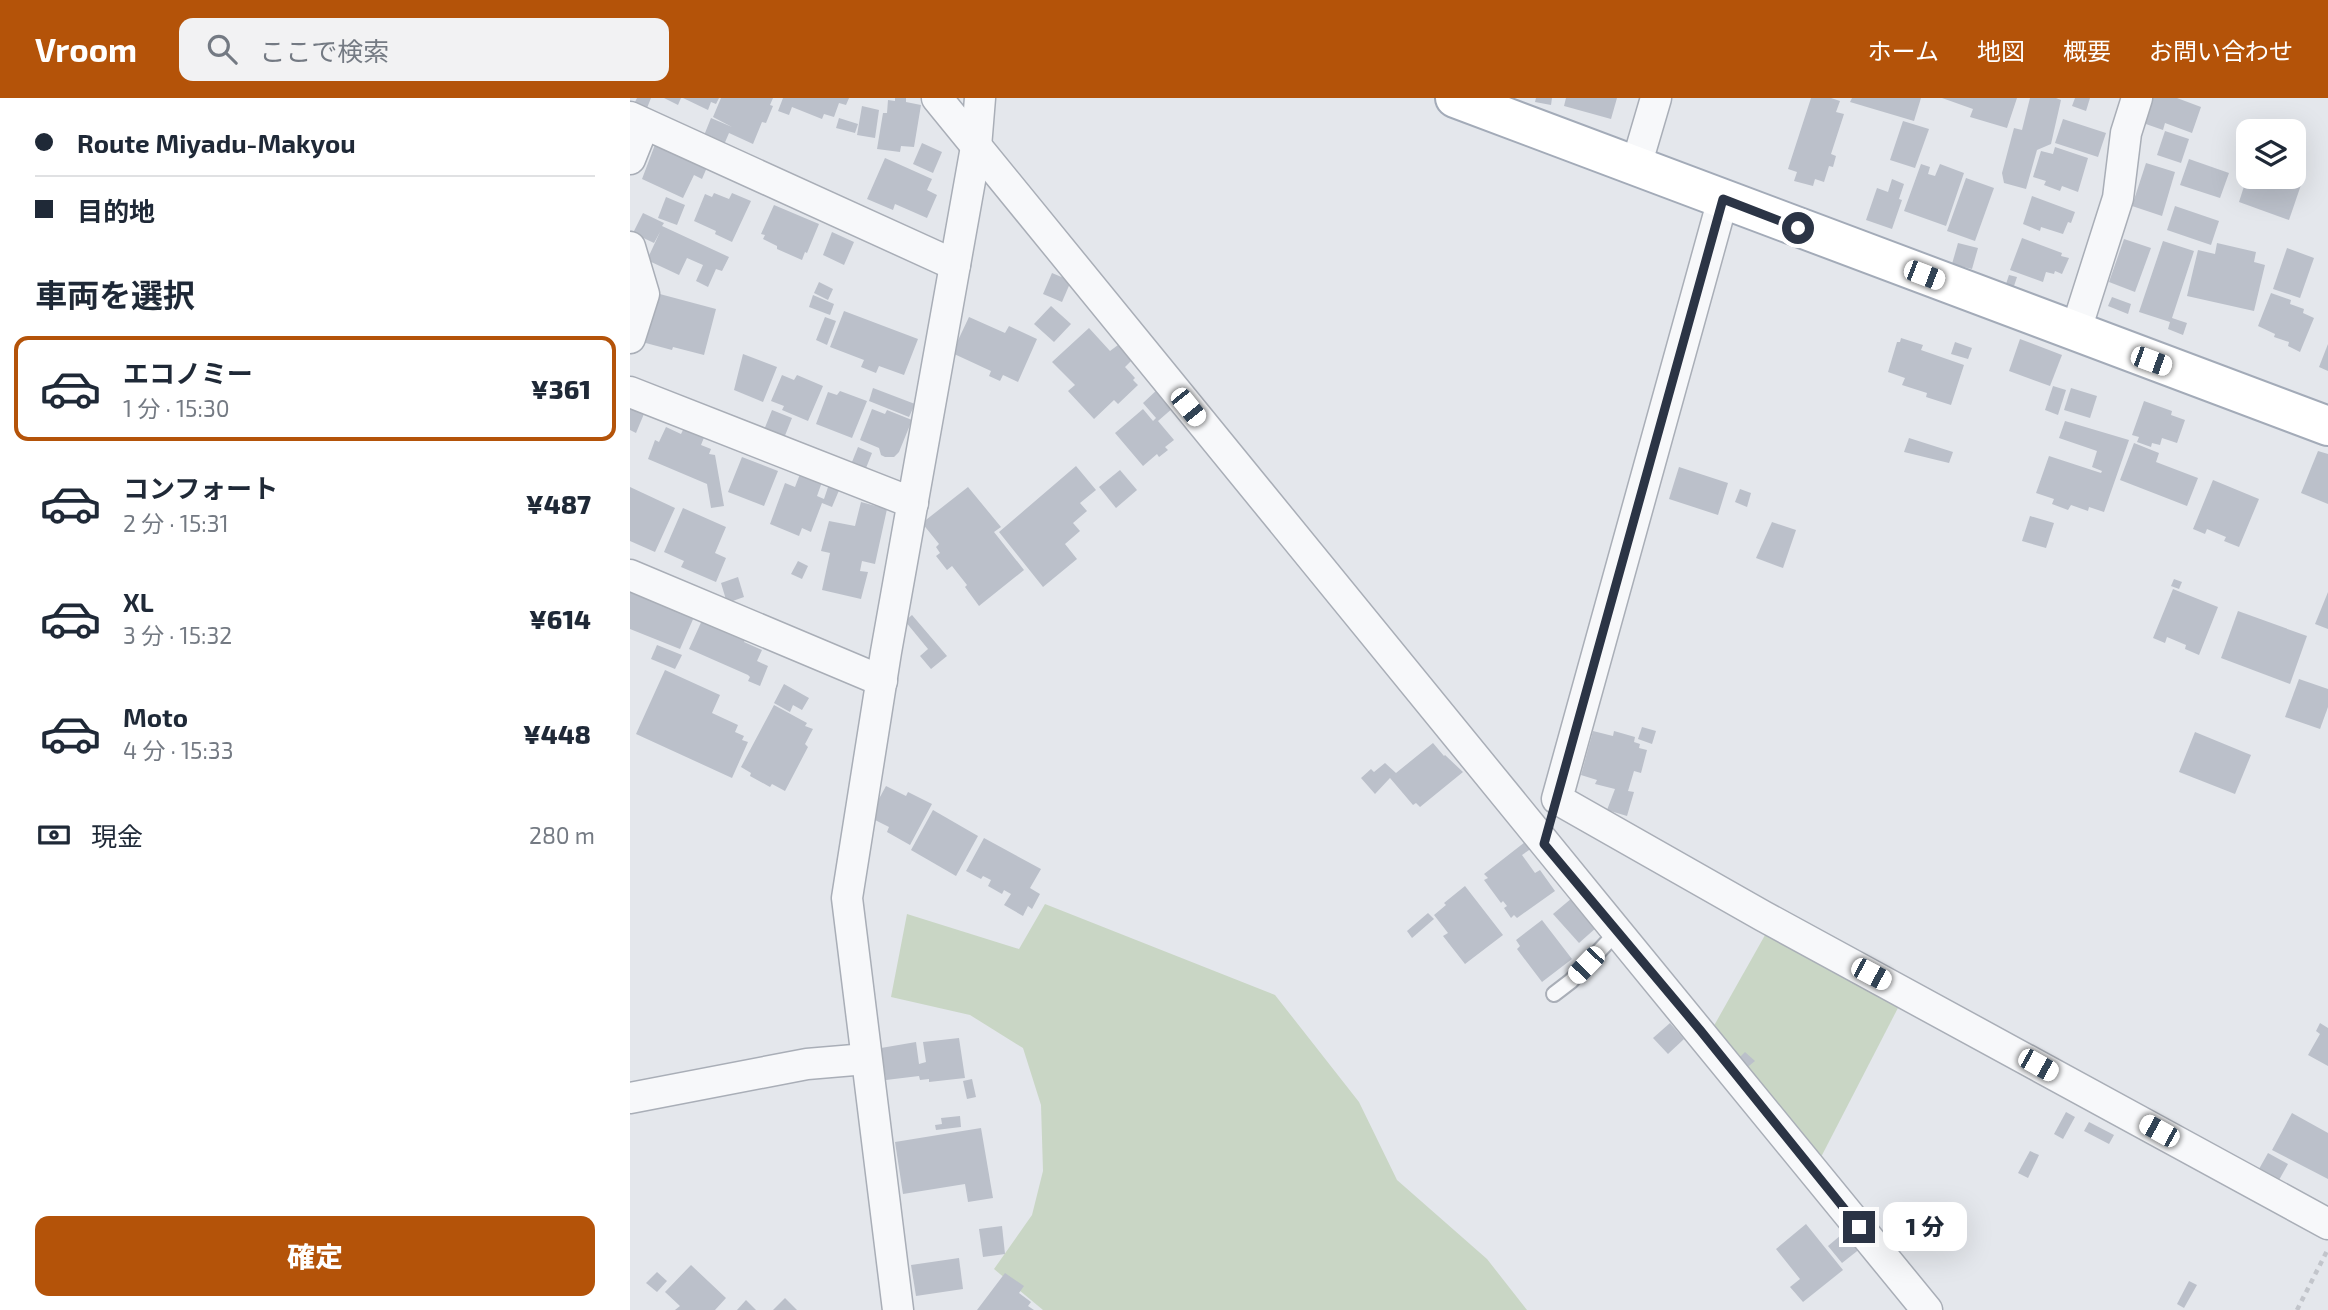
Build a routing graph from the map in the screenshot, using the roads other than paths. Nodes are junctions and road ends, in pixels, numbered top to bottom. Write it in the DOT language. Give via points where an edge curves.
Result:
graph roads {
  1 [pos="937,98"];
  2 [pos="980,98"];
  3 [pos="1455,98"];
  4 [pos="1656,98"];
  5 [pos="2137,98"];
  6 [pos="637,120"];
  7 [pos="976,146"];
  8 [pos="630,159"];
  9 [pos="1636,166"];
  10 [pos="1723,199"];
  11 [pos="630,247"];
  12 [pos="955,265"];
  13 [pos="2076,333"];
  14 [pos="630,338"];
  15 [pos="630,392"];
  16 [pos="2328,426"];
  17 [pos="913,503"];
  18 [pos="630,575"];
  19 [pos="882,681"];
  20 [pos="1557,799"];
  21 [pos="1544,844"];
  22 [pos="1617,932"];
  23 [pos="1554,994"];
  24 [pos="866,1059"];
  25 [pos="630,1098"];
  26 [pos="2328,1224"];
  27 [pos="898,1310"];
  28 [pos="1927,1310"];
  1 -- 7 [label="street"];
  2 -- 7 [label="street"];
  3 -- 9 [label="main road"];
  4 -- 9 [label="street"];
  5 -- 13 [label="street" via="2126,133 2118,198"];
  6 -- 8 [label="street"];
  6 -- 12 [label="street"];
  7 -- 12 [label="street"];
  7 -- 21 [label="street"];
  9 -- 10 [label="main road"];
  10 -- 13 [label="main road"];
  10 -- 20 [label="street"];
  11 -- 14 [label="street" via="644,294"];
  12 -- 17 [label="street"];
  13 -- 16 [label="main road"];
  15 -- 17 [label="street"];
  17 -- 19 [label="street"];
  18 -- 19 [label="street"];
  19 -- 24 [label="street" via="848,898"];
  20 -- 21 [label="street"];
  20 -- 26 [label="street"];
  21 -- 22 [label="street"];
  22 -- 23 [label="lane"];
  22 -- 28 [label="street"];
  24 -- 25 [label="street" via="807,1064"];
  24 -- 27 [label="street"];
}
